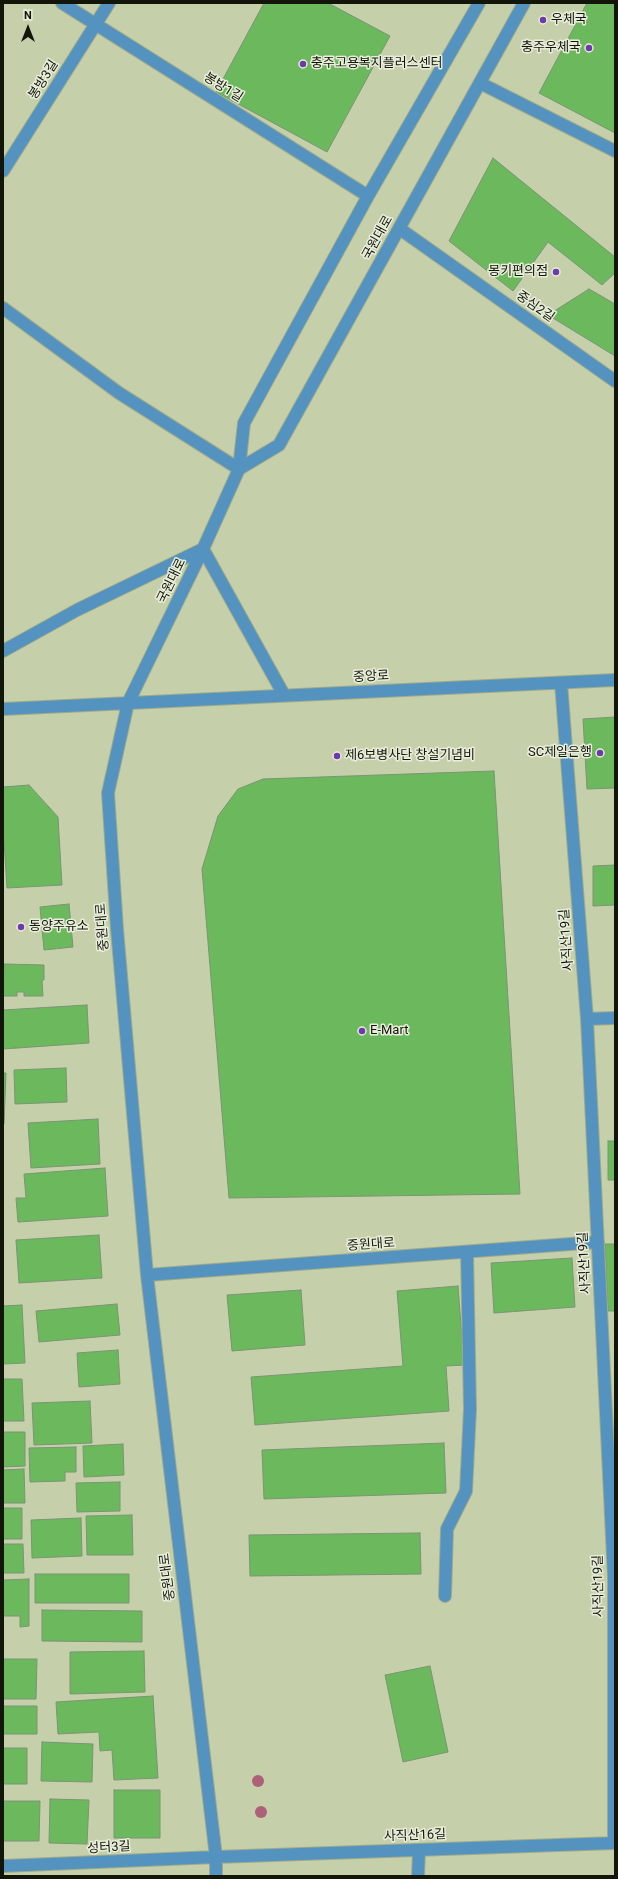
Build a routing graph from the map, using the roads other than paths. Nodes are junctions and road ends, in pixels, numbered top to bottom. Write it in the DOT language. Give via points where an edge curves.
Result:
graph roads {
  1 [pos="62,3"];
  2 [pos="109,3"];
  3 [pos="479,3"];
  4 [pos="524,3"];
  5 [pos="94,24"];
  6 [pos="480,83"];
  7 [pos="615,151"];
  8 [pos="3,172"];
  9 [pos="368,196"];
  10 [pos="400,229"];
  11 [pos="3,308"];
  12 [pos="615,381"];
  13 [pos="239,470"];
  14 [pos="203,549"];
  15 [pos="3,651"];
  16 [pos="615,680"];
  17 [pos="561,683"];
  18 [pos="284,696"];
  19 [pos="128,703"];
  20 [pos="3,709"];
  21 [pos="615,1018"];
  22 [pos="587,1019"];
  23 [pos="598,1242"];
  24 [pos="467,1252"];
  25 [pos="146,1275"];
  26 [pos="614,1578"];
  27 [pos="445,1596"];
  28 [pos="614,1843"];
  29 [pos="419,1850"];
  30 [pos="216,1857"];
  31 [pos="3,1866"];
  32 [pos="216,1876"];
  33 [pos="418,1876"];
  1 -- 5 [label="street, 봉방1길"];
  2 -- 5 [label="street, 봉방3길"];
  3 -- 9 [label="street, 국원대로"];
  4 -- 6 [label="street, 국원대로"];
  5 -- 8 [label="street, 봉방3길"];
  5 -- 9 [label="street, 봉방1길"];
  6 -- 7 [label="street"];
  6 -- 10 [label="street, 국원대로"];
  9 -- 13 [label="street, 국원대로" via="244,424"];
  10 -- 12 [label="street, 중심2길"];
  10 -- 13 [label="street, 국원대로" via="279,445"];
  11 -- 13 [label="street" via="119,393"];
  13 -- 14 [label="street, 국원대로"];
  14 -- 15 [label="street" via="77,610"];
  14 -- 18 [label="street"];
  14 -- 19 [label="street, 국원대로"];
  16 -- 17 [label="street, 중앙로"];
  17 -- 18 [label="street, 중앙로"];
  17 -- 22 [label="street, 사직산19길"];
  18 -- 19 [label="street, 중앙로"];
  19 -- 20 [label="street"];
  19 -- 25 [label="street, 중원대로" via="108,793"];
  21 -- 22 [label="street"];
  22 -- 23 [label="street, 사직산19길"];
  23 -- 24 [label="street, 중원대로"];
  23 -- 26 [label="street, 사직산19길"];
  24 -- 25 [label="street, 중원대로"];
  24 -- 27 [label="street" via="470,1409 466,1491 447,1529"];
  25 -- 30 [label="street, 중원대로"];
  26 -- 28 [label="street, 사직산19길"];
  28 -- 29 [label="street, 사직산16길"];
  29 -- 30 [label="street, 사직산16길"];
  29 -- 33 [label="street"];
  30 -- 31 [label="street, 성터3길"];
  30 -- 32 [label="street, 중원대로"];
}
